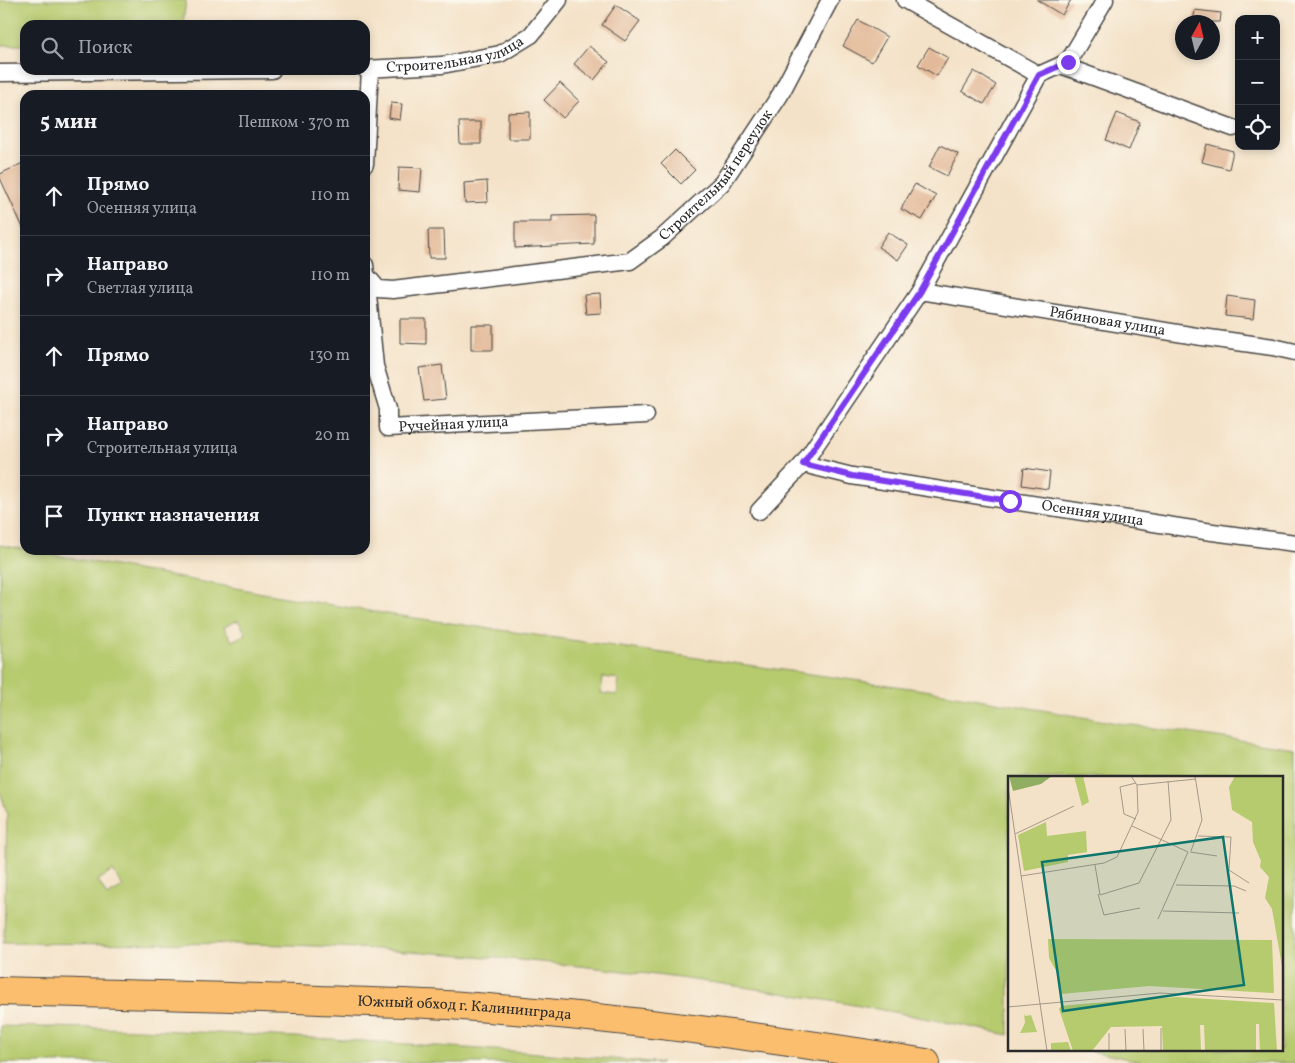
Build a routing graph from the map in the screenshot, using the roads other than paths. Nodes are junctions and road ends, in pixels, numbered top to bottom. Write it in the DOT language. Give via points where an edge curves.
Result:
graph roads {
  1 [pos="559,0"];
  2 [pos="830,0"];
  3 [pos="905,0"];
  4 [pos="1105,0"];
  5 [pos="1061,65"];
  6 [pos="370,69"];
  7 [pos="0,73"];
  8 [pos="20,73"];
  9 [pos="367,75"];
  10 [pos="1039,75"];
  11 [pos="367,90"];
  12 [pos="1233,128"];
  13 [pos="370,276"];
  14 [pos="920,291"];
  15 [pos="370,313"];
  16 [pos="1295,352"];
  17 [pos="646,415"];
  18 [pos="803,464"];
  19 [pos="759,511"];
  20 [pos="1295,543"];
  21 [pos="0,991"];
  22 [pos="926,1063"];
  1 -- 6 [label="street, Строительная улица" via="531,35 500,54 442,66"];
  2 -- 13 [label="street, Строительный переулок" via="780,95 722,183 662,238 630,261 393,290 378,289"];
  3 -- 10 [label="street"];
  4 -- 5 [label="street" via="1068,62"];
  5 -- 10 [label="street"];
  5 -- 12 [label="street"];
  7 -- 8 [label="street"];
  9 -- 11 [label="street, Строительная улица"];
  10 -- 14 [label="street"];
  14 -- 16 [label="street, Рябиновая улица"];
  14 -- 18 [label="street"];
  15 -- 17 [label="street, Ручейная улица" via="375,366 388,409 388,428"];
  18 -- 19 [label="street"];
  18 -- 20 [label="street, Осенняя улица" via="852,476"];
  21 -- 22 [label="highway, Южный обход г. Калининграда" via="460,1006 703,1031"];
}
